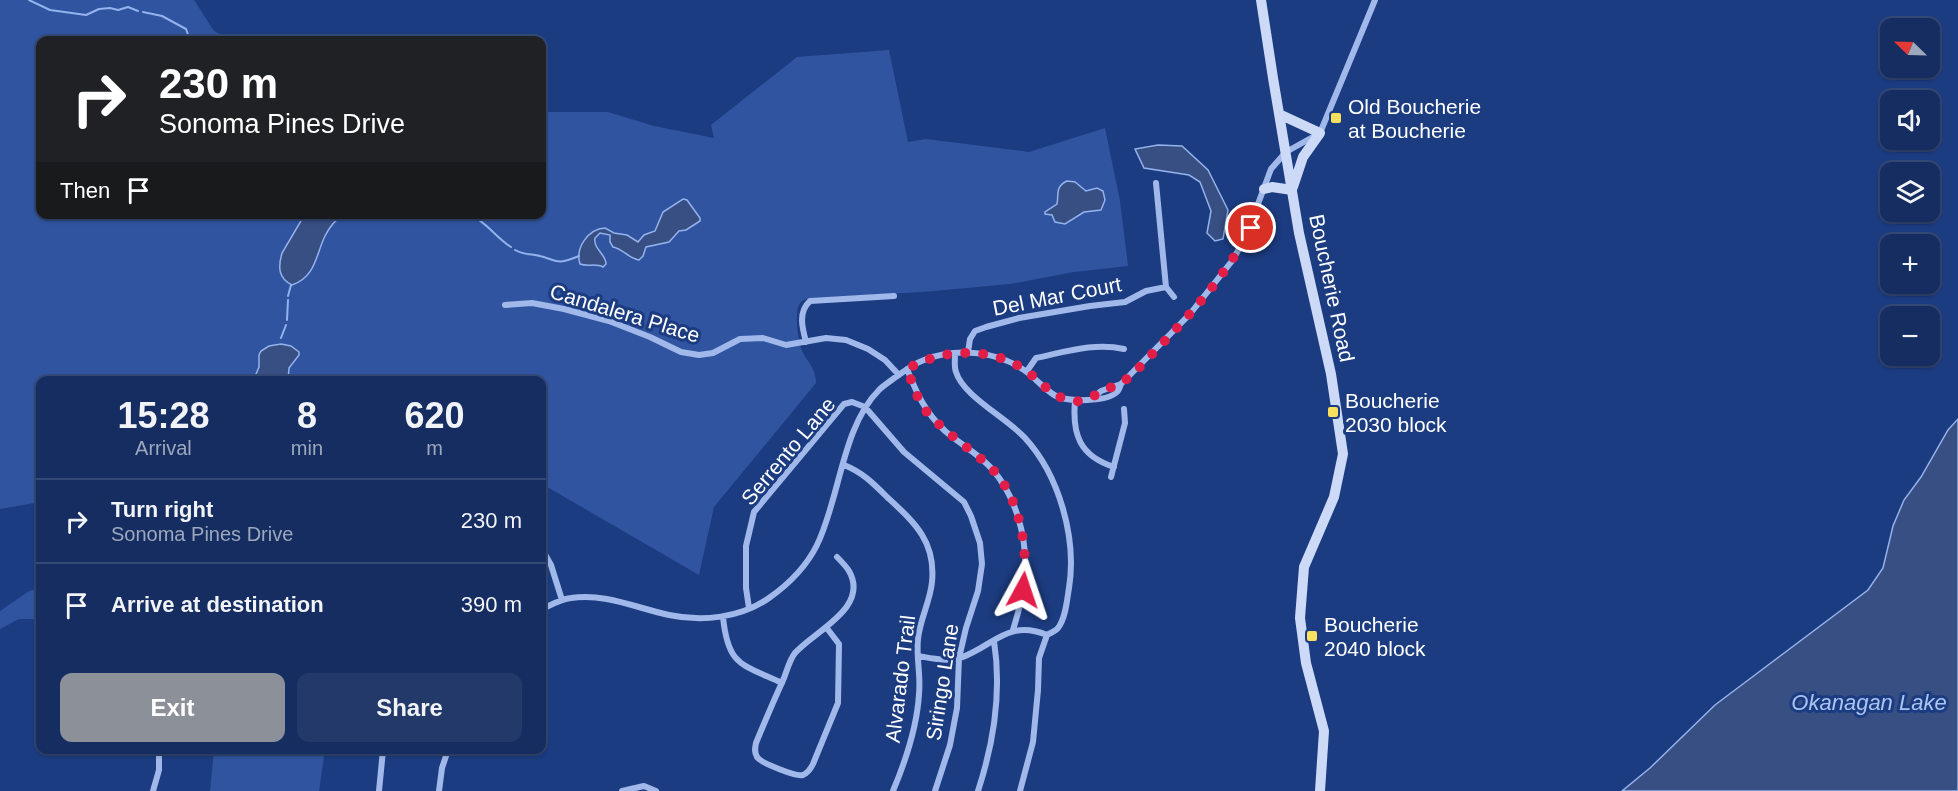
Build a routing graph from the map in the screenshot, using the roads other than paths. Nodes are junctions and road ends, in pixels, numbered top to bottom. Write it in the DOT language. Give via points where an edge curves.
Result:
graph roads {
  1 [pos="1262,0"];
  2 [pos="1375,0"];
  3 [pos="1279,114"];
  4 [pos="1320,133"];
  5 [pos="1286,152"];
  6 [pos="1156,183"];
  7 [pos="1264,189"];
  8 [pos="1292,190"];
  9 [pos="1166,287"];
  10 [pos="894,296"];
  11 [pos="1174,297"];
  12 [pos="506,305"];
  13 [pos="806,342"];
  14 [pos="1124,349"];
  15 [pos="968,352"];
  16 [pos="955,354"];
  17 [pos="907,369"];
  18 [pos="1027,371"];
  19 [pos="899,375"];
  20 [pos="1075,402"];
  21 [pos="865,408"];
  22 [pos="1124,409"];
  23 [pos="844,465"];
  24 [pos="1114,467"];
  25 [pos="1111,477"];
  26 [pos="546,556"];
  27 [pos="837,557"];
  28 [pos="562,600"];
  29 [pos="546,607"];
  30 [pos="749,608"];
  31 [pos="723,617"];
  32 [pos="826,627"];
  33 [pos="1013,630"];
  34 [pos="1047,635"];
  35 [pos="994,641"];
  36 [pos="918,656"];
  37 [pos="959,658"];
  38 [pos="782,683"];
  39 [pos="159,754"];
  40 [pos="383,754"];
  41 [pos="447,754"];
  42 [pos="153,791"];
  43 [pos="379,791"];
  44 [pos="439,791"];
  45 [pos="622,791"];
  46 [pos="656,791"];
  47 [pos="894,791"];
  48 [pos="935,791"];
  49 [pos="978,791"];
  50 [pos="1020,791"];
  51 [pos="1320,791"];
  1 -- 3 [label="main road, Boucherie Road"];
  2 -- 4 [label="street"];
  3 -- 4 [label="main road"];
  3 -- 5 [label="main road, Boucherie Road"];
  4 -- 5 [label="street"];
  4 -- 8 [label="main road" via="1303,157"];
  5 -- 7 [label="street" via="1271,169"];
  5 -- 8 [label="main road, Boucherie Road"];
  6 -- 9 [label="street"];
  7 -- 8 [label="main road"];
  7 -- 20 [label="street" via="1251,228 1232,261 1190,314 1116,393"];
  8 -- 51 [label="main road, Boucherie Road" via="1331,375 1343,454 1334,497 1304,567 1300,618 1306,663 1324,731"];
  9 -- 11 [label="street"];
  9 -- 15 [label="street, Del Mar Court" via="1146,291 1125,302 986,327 975,331"];
  10 -- 13 [label="street" via="810,301 802,315"];
  12 -- 13 [label="street, Candalera Place" via="532,303 564,309 609,321 681,352 699,355 740,339 763,338 786,345"];
  13 -- 19 [label="street, Candalera Place" via="825,338 846,340 885,360"];
  14 -- 18 [label="street" via="1095,346 1036,358"];
  15 -- 16 [label="street"];
  15 -- 18 [label="street" via="1006,360"];
  16 -- 17 [label="street" via="930,358"];
  16 -- 34 [label="street" via="962,384 1025,438 1055,484 1070,551 1069,585 1063,618 1058,628"];
  17 -- 19 [label="street"];
  17 -- 33 [label="street" via="924,409 991,467 1013,505 1024,545 1025,572"];
  18 -- 20 [label="street" via="1055,396"];
  19 -- 21 [label="street" via="879,390"];
  20 -- 24 [label="street" via="1073,419 1077,435 1091,456"];
  21 -- 23 [label="street" via="854,429"];
  21 -- 30 [label="street, Serrento Lane" via="852,402 844,404 754,512 746,546"];
  21 -- 37 [label="street, Siringo Lane" via="904,452 964,502 971,516 982,564"];
  22 -- 24 [label="street" via="1125,423"];
  23 -- 30 [label="street" via="817,546 791,581"];
  23 -- 36 [label="street, Alvarado Trail" via="860,471 915,523 925,538 932,561 932,582 920,626"];
  24 -- 25 [label="street"];
  26 -- 28 [label="street"];
  27 -- 32 [label="street" via="849,571 853,594 849,605"];
  28 -- 29 [label="street"];
  28 -- 31 [label="street" via="597,597 668,615"];
  30 -- 31 [label="street"];
  31 -- 38 [label="street" via="726,641 733,656"];
  32 -- 38 [label="street" via="794,654"];
  32 -- 38 [label="street" via="839,644 838,703 813,764 803,775 761,761 755,752"];
  33 -- 34 [label="street" via="1033,629"];
  33 -- 35 [label="street"];
  34 -- 50 [label="street" via="1039,657 1033,742"];
  35 -- 37 [label="street"];
  35 -- 49 [label="street" via="994,729"];
  36 -- 37 [label="street"];
  36 -- 47 [label="street, Alvarado Trail" via="920,693 915,726"];
  37 -- 48 [label="street, Siringo Lane" via="951,746"];
  39 -- 42 [label="street"];
  40 -- 43 [label="street"];
  41 -- 44 [label="street"];
  45 -- 46 [label="street" via="644,786"];
}
